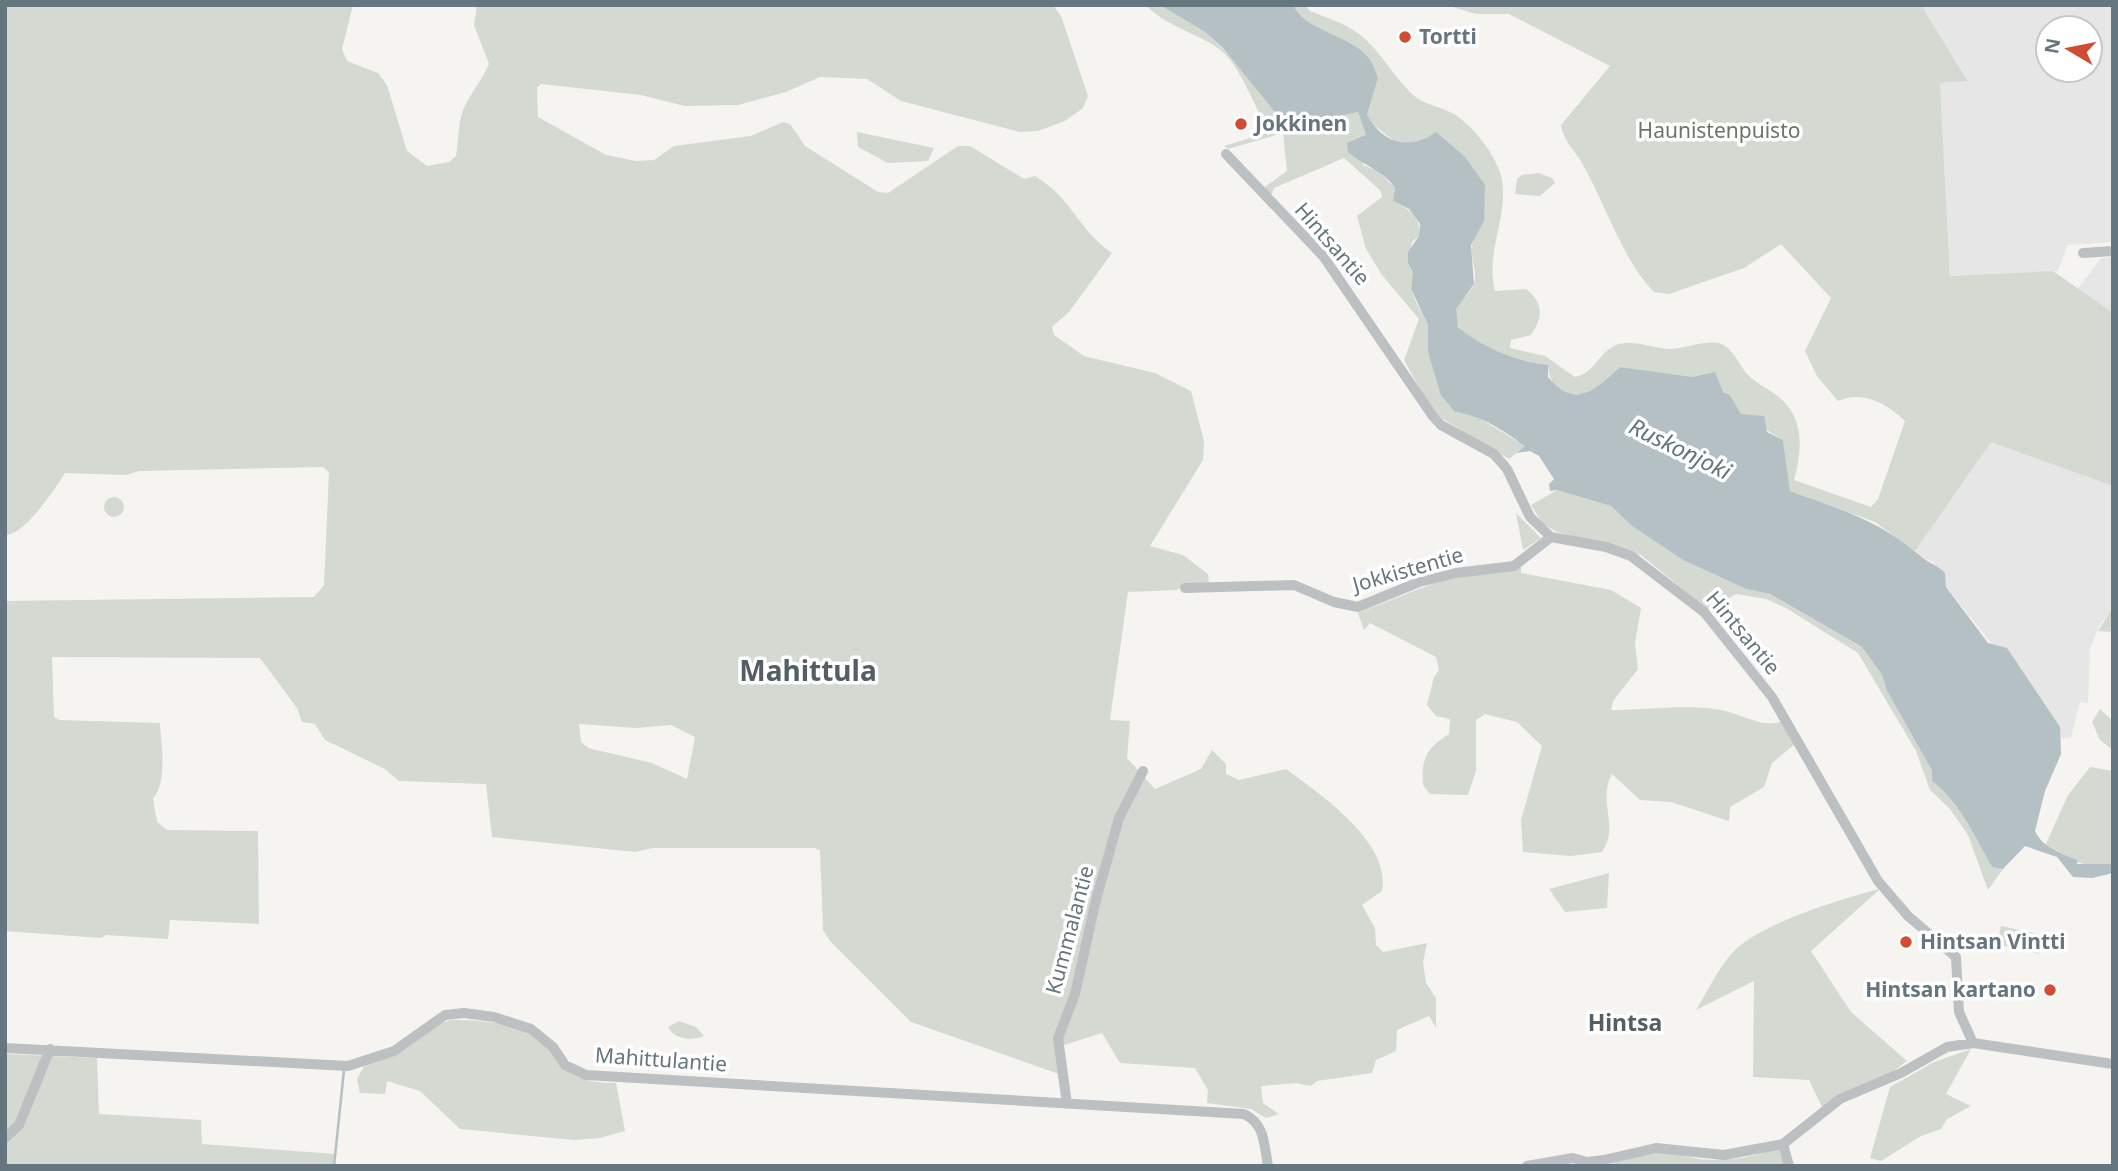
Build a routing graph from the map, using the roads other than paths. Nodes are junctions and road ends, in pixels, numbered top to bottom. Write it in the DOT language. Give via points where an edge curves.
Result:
graph roads {
  1 [pos="1226,154"];
  2 [pos="2113,251"];
  3 [pos="2083,253"];
  4 [pos="1551,537"];
  5 [pos="1185,588"];
  6 [pos="1143,771"];
  7 [pos="1973,1043"];
  8 [pos="5,1048"];
  9 [pos="50,1049"];
  10 [pos="2113,1064"];
  11 [pos="1067,1104"];
  12 [pos="5,1138"];
  13 [pos="1783,1144"];
  14 [pos="1268,1166"];
  15 [pos="1527,1166"];
  16 [pos="1789,1166"];
  1 -- 4 [label="street, Hintsantie" via="1323,256 1432,415 1441,425 1494,454 1531,517"];
  2 -- 3 [label="street"];
  4 -- 5 [label="street, Jokkistentie" via="1514,566 1419,582 1358,607 1294,585"];
  4 -- 7 [label="street, Hintsantie" via="1631,556 1704,612 1772,697 1878,881 1908,916 1956,957 1959,1012"];
  6 -- 11 [label="street, Kummalantie" via="1119,818 1074,994 1058,1038"];
  7 -- 10 [label="street"];
  7 -- 13 [label="street" via="1947,1047 1840,1099"];
  8 -- 9 [label="street, Mahittulantie"];
  9 -- 11 [label="street, Mahittulantie" via="348,1066 394,1051 445,1015 464,1013 531,1029 553,1047 565,1065 586,1075"];
  9 -- 12 [label="street" via="19,1125"];
  11 -- 14 [label="street, Mahittulantie" via="1244,1114 1255,1119 1262,1131"];
  13 -- 15 [label="street" via="1724,1155 1656,1148 1604,1160 1573,1158"];
  13 -- 16 [label="street"];
}
